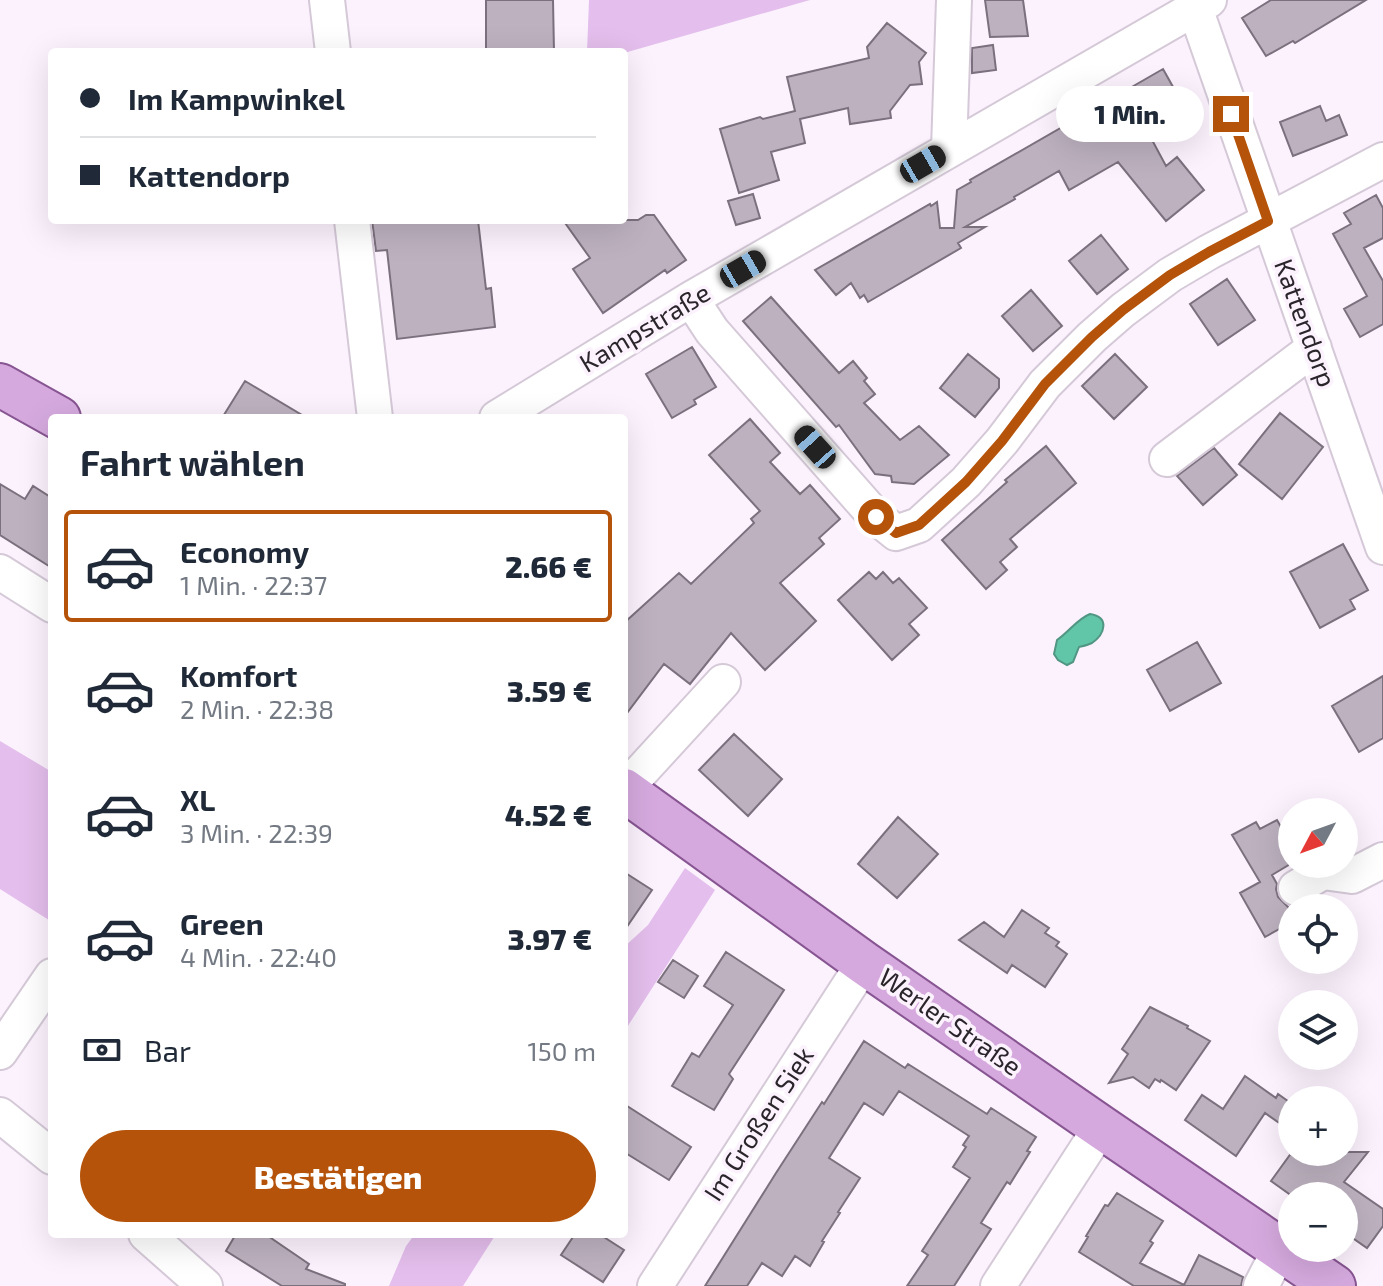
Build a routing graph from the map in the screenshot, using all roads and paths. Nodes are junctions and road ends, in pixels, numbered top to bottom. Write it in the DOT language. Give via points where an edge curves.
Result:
graph roads {
  1 [pos="327,0"];
  2 [pos="954,0"];
  3 [pos="1202,4"];
  4 [pos="333,48"];
  5 [pos="949,149"];
  6 [pos="1383,160"];
  7 [pos="1268,221"];
  8 [pos="352,224"];
  9 [pos="691,299"];
  10 [pos="1314,348"];
  11 [pos="0,385"];
  12 [pos="52,414"];
  13 [pos="375,414"];
  14 [pos="504,414"];
  15 [pos="1167,459"];
  16 [pos="1383,547"];
  17 [pos="0,572"];
  18 [pos="48,602"];
  19 [pos="723,682"];
  20 [pos="628,786"];
  21 [pos="628,793"];
  22 [pos="1383,860"];
  23 [pos="1296,888"];
  24 [pos="864,963"];
  25 [pos="48,982"];
  26 [pos="0,1052"];
  27 [pos="0,1115"];
  28 [pos="1101,1127"];
  29 [pos="48,1154"];
  30 [pos="151,1238"];
  31 [pos="1278,1248"];
  32 [pos="1278,1253"];
  33 [pos="1299,1262"];
  34 [pos="205,1286"];
  35 [pos="655,1286"];
  36 [pos="998,1286"];
  37 [pos="1261,1286"];
  38 [pos="1334,1286"];
  1 -- 4 [label="street"];
  2 -- 5 [label="street"];
  3 -- 5 [label="street, Kampstraße"];
  3 -- 7 [label="street, Kattendorp"];
  5 -- 9 [label="street, Kampstraße"];
  6 -- 7 [label="street"];
  7 -- 9 [label="street" via="1170,275 1123,310 1045,384 966,482 919,525 896,533 876,517 712,331"];
  7 -- 10 [label="street, Kattendorp"];
  8 -- 13 [label="street"];
  9 -- 14 [label="street, Kampstraße"];
  10 -- 15 [label="street"];
  10 -- 16 [label="street, Kattendorp"];
  11 -- 12 [label="main road"];
  17 -- 18 [label="street"];
  19 -- 20 [label="street"];
  21 -- 24 [label="main road, Werler Straße"];
  22 -- 23 [label="street" via="1352,876 1323,872"];
  24 -- 28 [label="main road, Werler Straße"];
  24 -- 35 [label="street, Im Großen Siek"];
  25 -- 26 [label="street"];
  27 -- 29 [label="street"];
  28 -- 31 [label="main road, Werler Straße"];
  28 -- 36 [label="street"];
  30 -- 34 [label="street"];
  32 -- 37 [label="street"];
  33 -- 38 [label="main road, Werler Straße"];
}
